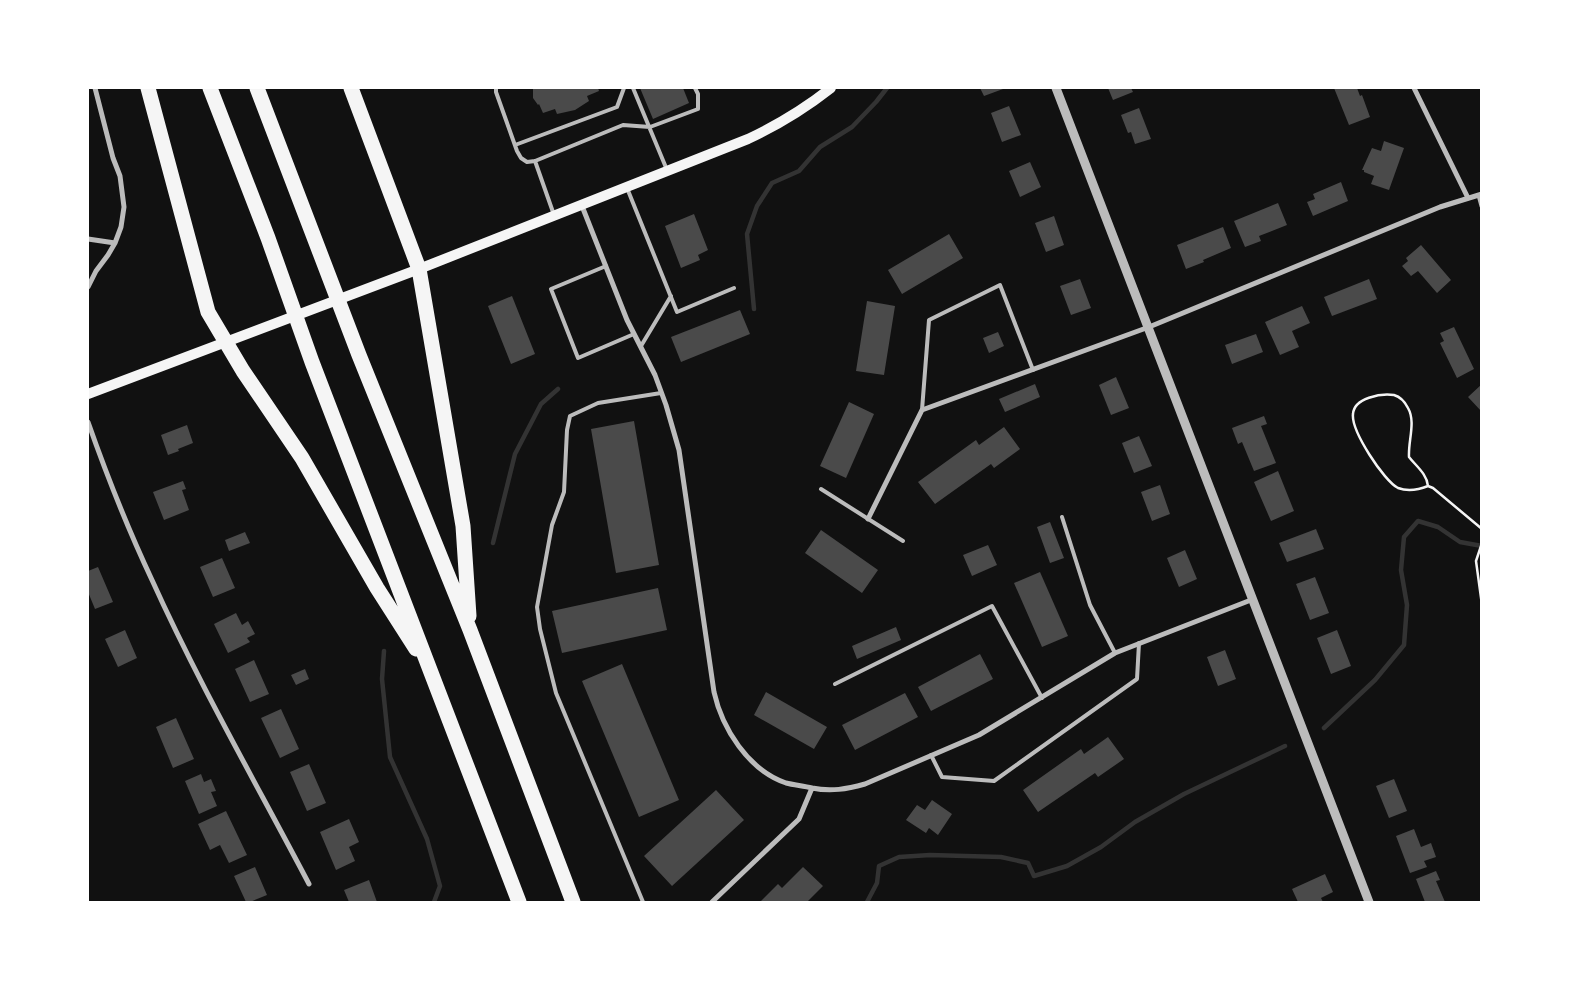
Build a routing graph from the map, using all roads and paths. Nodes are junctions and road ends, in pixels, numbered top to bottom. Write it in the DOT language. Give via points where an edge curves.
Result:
graph roads {
  1 [pos="95,88"];
  2 [pos="148,88"];
  3 [pos="210,88"];
  4 [pos="257,88"];
  5 [pos="351,88"];
  6 [pos="496,88"];
  7 [pos="624,88"];
  8 [pos="634,88"];
  9 [pos="695,88"];
  10 [pos="831,88"];
  11 [pos="1056,88"];
  12 [pos="1414,88"];
  13 [pos="650,127"];
  14 [pos="515,145"];
  15 [pos="535,161"];
  16 [pos="667,172"];
  17 [pos="627,188"];
  18 [pos="1480,194"];
  19 [pos="1468,198"];
  20 [pos="582,206"];
  21 [pos="1482,206"];
  22 [pos="554,217"];
  23 [pos="88,239"];
  24 [pos="115,242"];
  25 [pos="606,266"];
  26 [pos="419,269"];
  27 [pos="88,287"];
  28 [pos="734,288"];
  29 [pos="671,296"];
  30 [pos="1149,327"];
  31 [pos="634,334"];
  32 [pos="225,341"];
  33 [pos="640,346"];
  34 [pos="1034,370"];
  35 [pos="662,393"];
  36 [pos="88,394"];
  37 [pos="922,410"];
  38 [pos="88,422"];
  39 [pos="1428,486"];
  40 [pos="821,489"];
  41 [pos="1062,517"];
  42 [pos="868,519"];
  43 [pos="1482,529"];
  44 [pos="903,541"];
  45 [pos="1482,543"];
  46 [pos="1252,600"];
  47 [pos="1482,605"];
  48 [pos="470,630"];
  49 [pos="1139,643"];
  50 [pos="1115,653"];
  51 [pos="434,677"];
  52 [pos="835,684"];
  53 [pos="1042,698"];
  54 [pos="931,755"];
  55 [pos="812,788"];
  56 [pos="309,884"];
  57 [pos="519,902"];
  58 [pos="573,902"];
  59 [pos="644,902"];
  60 [pos="712,902"];
  61 [pos="1369,902"];
  1 -- 24 [label="street" via="122,186 124,207"];
  2 -- 32 [label="highway" via="208,312"];
  3 -- 51 [label="highway"];
  4 -- 48 [label="highway" via="359,355"];
  5 -- 26 [label="highway"];
  6 -- 14 [label="lane"];
  7 -- 14 [label="lane" via="617,107"];
  8 -- 13 [label="lane"];
  9 -- 13 [label="lane" via="698,109"];
  10 -- 16 [label="main road" via="782,123"];
  11 -- 30 [label="street"];
  12 -- 19 [label="street"];
  13 -- 15 [label="lane" via="623,125"];
  13 -- 16 [label="lane"];
  14 -- 15 [label="lane" via="521,158 527,162"];
  15 -- 22 [label="lane"];
  16 -- 17 [label="main road"];
  17 -- 20 [label="main road"];
  17 -- 29 [label="lane"];
  18 -- 19 [label="street"];
  18 -- 21 [label="street"];
  19 -- 30 [label="street"];
  20 -- 22 [label="main road"];
  20 -- 25 [label="street"];
  22 -- 26 [label="main road"];
  23 -- 24 [label="street"];
  24 -- 27 [label="street"];
  25 -- 31 [label="street"];
  25 -- 31 [label="lane" via="551,289 578,358"];
  26 -- 32 [label="main road"];
  26 -- 48 [label="highway" via="463,526"];
  28 -- 29 [label="lane" via="677,312"];
  29 -- 33 [label="lane"];
  30 -- 34 [label="street"];
  30 -- 46 [label="street"];
  31 -- 33 [label="street"];
  32 -- 36 [label="main road"];
  32 -- 51 [label="highway" via="302,458 377,588"];
  33 -- 35 [label="street"];
  34 -- 37 [label="street"];
  34 -- 37 [label="lane" via="1000,285 929,320"];
  35 -- 55 [label="street" via="679,450 714,692 721,716 742,750 757,765 785,782"];
  35 -- 59 [label="lane" via="598,403 570,416 564,492 552,525 537,607 556,693"];
  37 -- 42 [label="street"];
  38 -- 56 [label="street" via="118,505 183,646"];
  39 -- 39 [label="path" via="1422,471 1409,457 1412,418 1403,400 1395,395 1384,395 1356,406 1352,413 1358,435 1391,482 1396,487 1411,491"];
  39 -- 43 [label="path"];
  40 -- 42 [label="lane"];
  41 -- 50 [label="lane" via="1090,605"];
  42 -- 44 [label="lane"];
  45 -- 47 [label="path" via="1476,561"];
  46 -- 49 [label="street"];
  46 -- 61 [label="street"];
  48 -- 58 [label="highway"];
  49 -- 50 [label="street"];
  49 -- 54 [label="lane" via="1138,679 994,781 942,777"];
  50 -- 53 [label="street"];
  51 -- 57 [label="highway"];
  52 -- 53 [label="lane" via="992,606"];
  53 -- 54 [label="street" via="979,735"];
  54 -- 55 [label="street" via="845,790"];
  55 -- 60 [label="street" via="799,819"];
}
